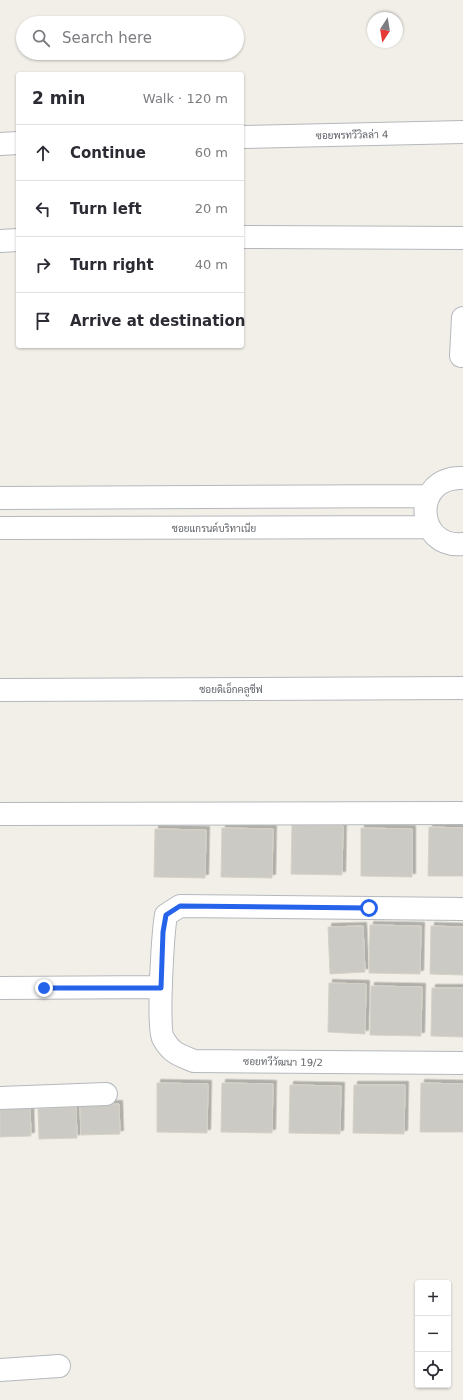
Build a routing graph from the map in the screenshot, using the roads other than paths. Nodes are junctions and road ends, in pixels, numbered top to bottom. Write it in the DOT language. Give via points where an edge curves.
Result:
graph roads {
  1 [pos="463,132"];
  2 [pos="244,137"];
  3 [pos="16,143"];
  4 [pos="0,144"];
  5 [pos="244,237"];
  6 [pos="463,238"];
  7 [pos="16,240"];
  8 [pos="0,241"];
  9 [pos="463,318"];
  10 [pos="461,356"];
  11 [pos="463,478"];
  12 [pos="429,496"];
  13 [pos="0,498"];
  14 [pos="429,527"];
  15 [pos="0,528"];
  16 [pos="463,544"];
  17 [pos="463,688"];
  18 [pos="0,690"];
  19 [pos="463,813"];
  20 [pos="0,814"];
  21 [pos="463,909"];
  22 [pos="0,988"];
  23 [pos="161,988"];
  24 [pos="463,1063"];
  25 [pos="106,1094"];
  26 [pos="0,1098"];
  27 [pos="59,1366"];
  28 [pos="0,1370"];
  1 -- 2 [label="street, ซอยพรทวีวิลล่า 4"];
  3 -- 4 [label="street"];
  5 -- 6 [label="street"];
  7 -- 8 [label="street"];
  9 -- 10 [label="street"];
  11 -- 12 [label="street" via="444,481 435,487"];
  12 -- 13 [label="street"];
  12 -- 14 [label="street" via="425,516"];
  14 -- 15 [label="street, ซอยแกรนด์บริทาเนีย"];
  14 -- 16 [label="street" via="436,536 446,542"];
  17 -- 18 [label="street, ซอยดิเอ็กคลูซีฟ"];
  19 -- 20 [label="street"];
  21 -- 23 [label="street, ซอยทวีวัฒนา 19/2" via="180,906 166,915"];
  22 -- 23 [label="street"];
  23 -- 24 [label="street, ซอยทวีวัฒนา 19/2" via="162,1037 173,1053 194,1061"];
  25 -- 26 [label="street"];
  27 -- 28 [label="street"];
}
